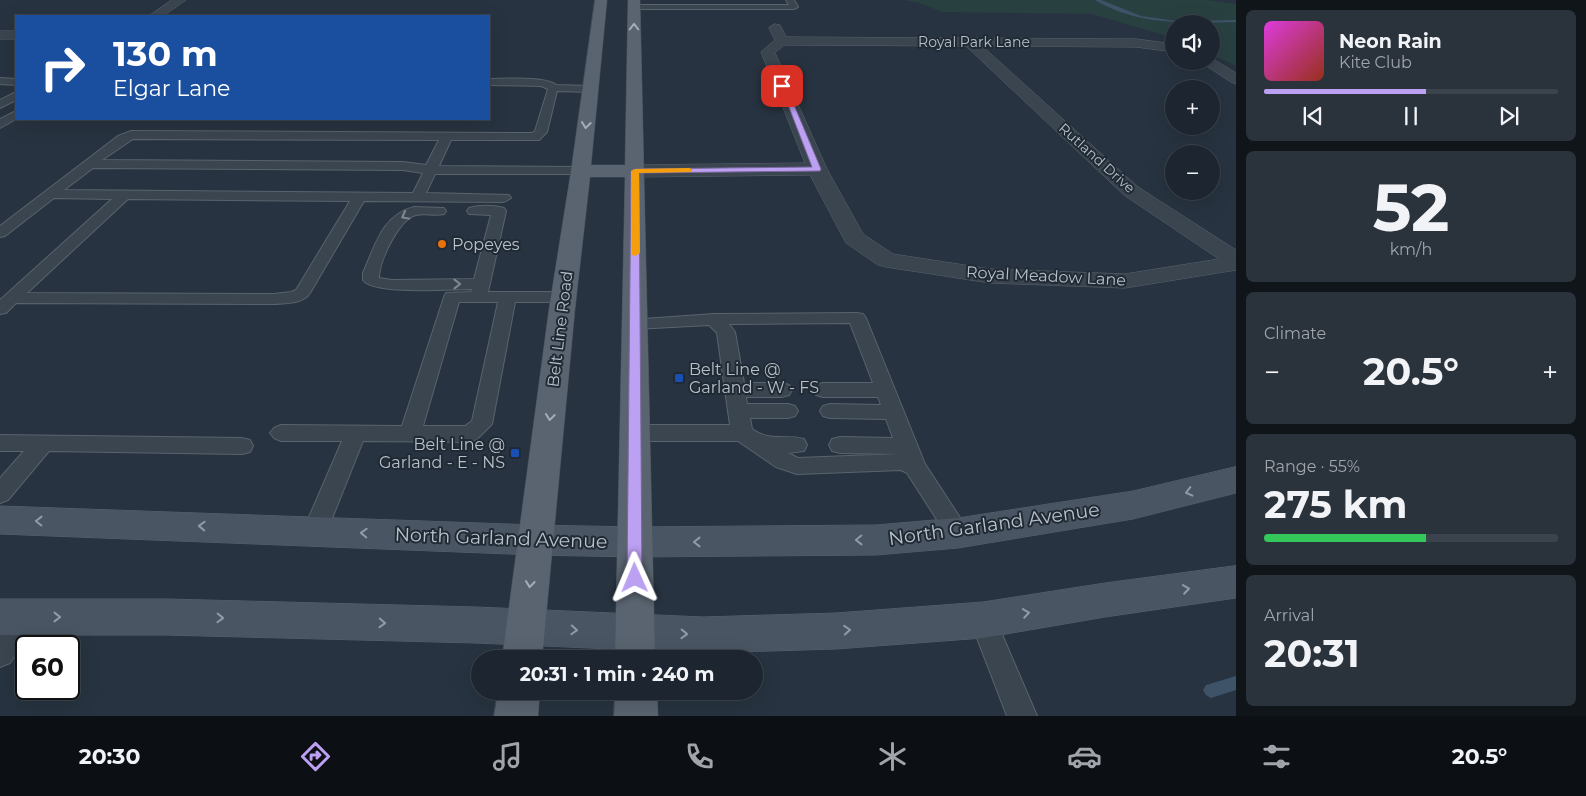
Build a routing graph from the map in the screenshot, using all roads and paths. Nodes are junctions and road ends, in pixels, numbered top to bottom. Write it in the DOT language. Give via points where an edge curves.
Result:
graph roads {
  1 [pos="180,0"];
  2 [pos="790,0"];
  3 [pos="618,5"];
  4 [pos="157,15"];
  5 [pos="0,35"];
  6 [pos="15,35"];
  7 [pos="969,42"];
  8 [pos="1165,46"];
  9 [pos="1220,69"];
  10 [pos="1236,79"];
  11 [pos="0,82"];
  12 [pos="15,82"];
  13 [pos="490,82"];
  14 [pos="553,88"];
  15 [pos="590,89"];
  16 [pos="15,97"];
  17 [pos="0,105"];
  18 [pos="15,115"];
  19 [pos="0,124"];
  20 [pos="446,136"];
  21 [pos="89,164"];
  22 [pos="817,169"];
  23 [pos="431,170"];
  24 [pos="518,170"];
  25 [pos="581,171"];
  26 [pos="635,171"];
  27 [pos="50,194"];
  28 [pos="124,195"];
  29 [pos="359,197"];
  30 [pos="417,198"];
  31 [pos="502,205"];
  32 [pos="0,233"];
  33 [pos="1236,261"];
  34 [pos="480,291"];
  35 [pos="508,297"];
  36 [pos="563,297"];
  37 [pos="6,304"];
  38 [pos="714,320"];
  39 [pos="635,324"];
  40 [pos="735,390"];
  41 [pos="782,390"];
  42 [pos="822,390"];
  43 [pos="885,390"];
  44 [pos="738,411"];
  45 [pos="788,411"];
  46 [pos="830,411"];
  47 [pos="894,412"];
  48 [pos="281,433"];
  49 [pos="356,433"];
  50 [pos="634,433"];
  51 [pos="410,434"];
  52 [pos="751,439"];
  53 [pos="0,443"];
  54 [pos="43,443"];
  55 [pos="796,445"];
  56 [pos="840,445"];
  57 [pos="242,446"];
  58 [pos="907,446"];
  59 [pos="915,467"];
  60 [pos="1236,480"];
  61 [pos="0,494"];
  62 [pos="0,520"];
  63 [pos="315,531"];
  64 [pos="958,533"];
  65 [pos="535,540"];
  66 [pos="634,542"];
  67 [pos="1236,582"];
  68 [pos="12,617"];
  69 [pos="983,620"];
  70 [pos="524,643"];
  71 [pos="635,646"];
  72 [pos="0,654"];
  73 [pos="517,700"];
  74 [pos="636,700"];
  75 [pos="516,716"];
  76 [pos="636,716"];
  77 [pos="1022,716"];
  1 -- 4 [label="street"];
  2 -- 3 [label="lane" via="794,7"];
  3 -- 15 [label="main road, Belt Line Road"];
  26 -- 3 [label="main road, one-way" via="629,53"];
  5 -- 6 [label="street"];
  7 -- 8 [label="street, Royal Park Lane" via="1136,43"];
  7 -- 22 [label="street, Royal Park Lane" via="778,35 768,52"];
  7 -- 33 [label="street, Rutland Drive" via="1131,191"];
  9 -- 10 [label="street"];
  11 -- 12 [label="lane"];
  13 -- 14 [label="lane" via="541,83"];
  14 -- 15 [label="lane"];
  14 -- 20 [label="lane" via="541,132 534,136"];
  15 -- 25 [label="main road, Belt Line Road, one-way"];
  16 -- 17 [label="lane"];
  18 -- 19 [label="lane"];
  20 -- 21 [label="lane" via="139,134 122,139"];
  20 -- 23 [label="lane"];
  21 -- 23 [label="lane" via="402,166"];
  21 -- 27 [label="lane"];
  22 -- 26 [label="street"];
  22 -- 33 [label="street, Royal Meadow Lane" via="854,238 886,260 990,276 1125,281"];
  23 -- 24 [label="lane"];
  23 -- 30 [label="lane"];
  24 -- 25 [label="lane"];
  24 -- 31 [label="lane" via="513,188"];
  25 -- 26 [label="main road"];
  25 -- 36 [label="main road, Belt Line Road"];
  26 -- 39 [label="main road"];
  27 -- 28 [label="lane"];
  27 -- 32 [label="lane"];
  28 -- 29 [label="lane"];
  28 -- 37 [label="lane"];
  29 -- 30 [label="lane"];
  29 -- 37 [label="lane" via="302,293 295,297"];
  30 -- 31 [label="lane"];
  31 -- 34 [label="lane"];
  31 -- 34 [label="lane, one-way" via="410,212 392,226 371,273 371,280 378,283"];
  34 -- 35 [label="lane"];
  34 -- 51 [label="lane" via="452,297"];
  35 -- 36 [label="lane"];
  35 -- 51 [label="lane" via="482,424 470,434"];
  36 -- 65 [label="main road, Belt Line Road, one-way"];
  38 -- 39 [label="lane"];
  38 -- 40 [label="lane" via="726,332"];
  38 -- 43 [label="lane" via="857,318"];
  39 -- 50 [label="main road"];
  40 -- 41 [label="lane"];
  40 -- 44 [label="lane"];
  42 -- 43 [label="lane"];
  43 -- 47 [label="lane"];
  44 -- 45 [label="lane"];
  44 -- 52 [label="lane"];
  46 -- 47 [label="lane"];
  47 -- 58 [label="lane"];
  48 -- 49 [label="lane"];
  49 -- 51 [label="lane"];
  49 -- 63 [label="lane"];
  50 -- 52 [label="lane"];
  50 -- 66 [label="main road"];
  52 -- 55 [label="lane"];
  52 -- 59 [label="lane" via="784,462 797,466 902,462"];
  53 -- 54 [label="lane"];
  54 -- 57 [label="lane"];
  54 -- 61 [label="lane"];
  56 -- 58 [label="lane"];
  58 -- 59 [label="lane"];
  59 -- 64 [label="lane"];
  60 -- 64 [label="main road, North Garland Avenue, one-way" via="1133,505"];
  63 -- 62 [label="main road, North Garland Avenue, one-way"];
  65 -- 63 [label="main road, North Garland Avenue, one-way"];
  64 -- 66 [label="main road, North Garland Avenue, one-way" via="876,540"];
  65 -- 66 [label="main road, North Garland Avenue"];
  65 -- 70 [label="main road, Belt Line Road, one-way"];
  66 -- 71 [label="main road"];
  69 -- 67 [label="main road, one-way"];
  68 -- 70 [label="main road, one-way" via="166,616"];
  68 -- 72 [label="lane"];
  71 -- 69 [label="main road, one-way" via="703,635 836,631"];
  69 -- 77 [label="lane"];
  70 -- 71 [label="main road, one-way"];
  73 -- 75 [label="main road"];
  74 -- 76 [label="main road"];
}
